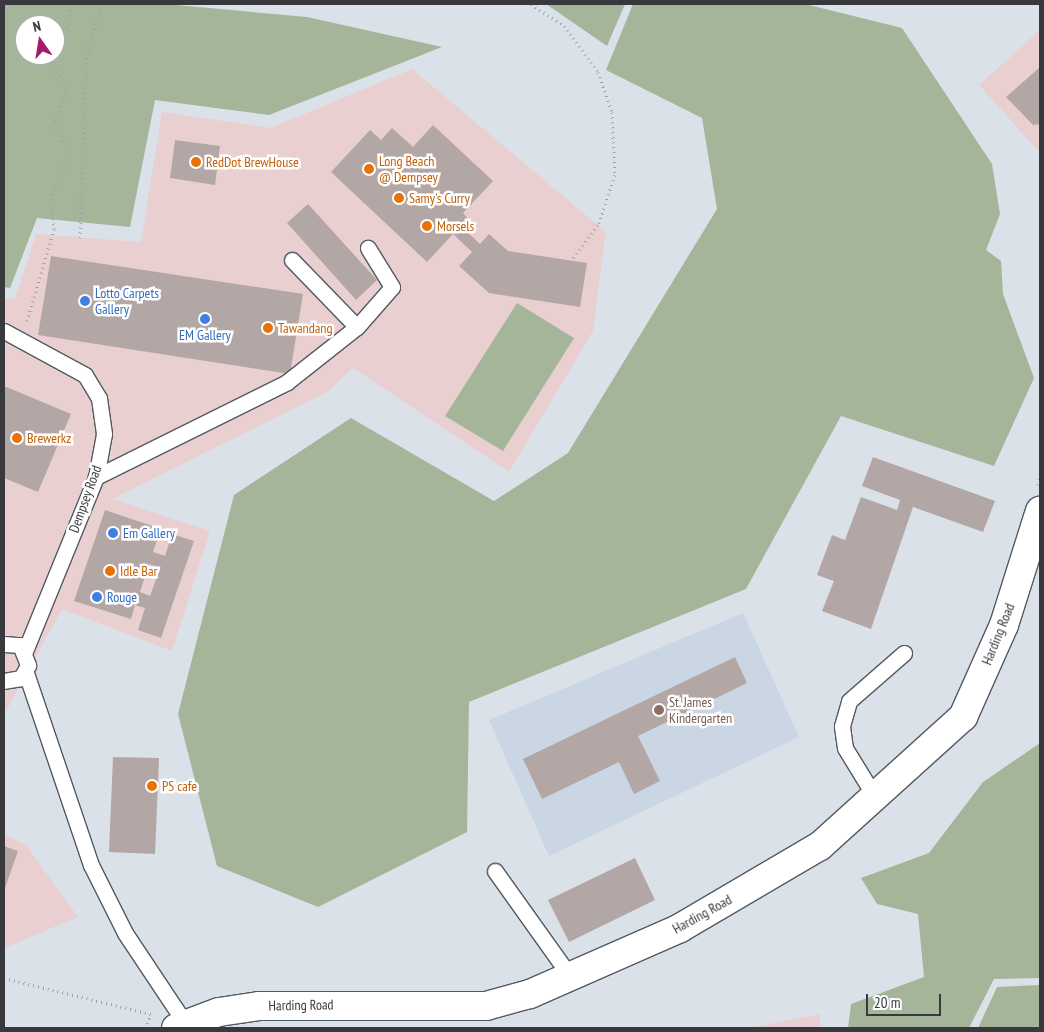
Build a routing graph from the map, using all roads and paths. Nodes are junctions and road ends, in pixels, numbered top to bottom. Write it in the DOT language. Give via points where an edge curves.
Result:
graph roads {
  1 [pos="70,4"];
  2 [pos="102,4"];
  3 [pos="531,4"];
  4 [pos="65,29"];
  5 [pos="54,65"];
  6 [pos="80,238"];
  7 [pos="368,248"];
  8 [pos="292,260"];
  9 [pos="572,260"];
  10 [pos="357,327"];
  11 [pos="4,331"];
  12 [pos="23,339"];
  13 [pos="96,477"];
  14 [pos="1040,511"];
  15 [pos="4,644"];
  16 [pos="25,651"];
  17 [pos="904,653"];
  18 [pos="26,672"];
  19 [pos="4,680"];
  20 [pos="875,797"];
  21 [pos="495,871"];
  22 [pos="570,976"];
  23 [pos="4,978"];
  24 [pos="150,1014"];
  25 [pos="476,1019"];
  26 [pos="180,1026"];
  27 [pos="145,1028"];
  1 -- 4 [label="path" via="69,26"];
  2 -- 6 [label="path" via="86,58"];
  3 -- 9 [label="path" via="564,26 598,72 612,112 615,175 598,225"];
  5 -- 12 [label="path" via="67,89 54,121 69,160 51,195 54,229"];
  7 -- 10 [label="lane" via="392,287"];
  8 -- 10 [label="lane"];
  10 -- 13 [label="lane" via="287,382"];
  11 -- 12 [label="lane, Dempsey Road"];
  12 -- 13 [label="lane, Dempsey Road" via="85,376 99,398 104,434"];
  13 -- 16 [label="lane, Dempsey Road"];
  14 -- 20 [label="street, Harding Road" via="1004,625 963,717"];
  15 -- 16 [label="lane"];
  16 -- 18 [label="lane"];
  17 -- 20 [label="lane" via="849,701 842,726 845,748"];
  18 -- 19 [label="lane" via="14,681"];
  18 -- 26 [label="lane" via="91,865"];
  20 -- 22 [label="street, Harding Road" via="820,846 680,928"];
  21 -- 22 [label="lane"];
  22 -- 25 [label="street, Harding Road"];
  23 -- 24 [label="path"];
  24 -- 26 [label="path"];
  24 -- 27 [label="path"];
  25 -- 26 [label="street, Harding Road" via="259,1006"];
}
